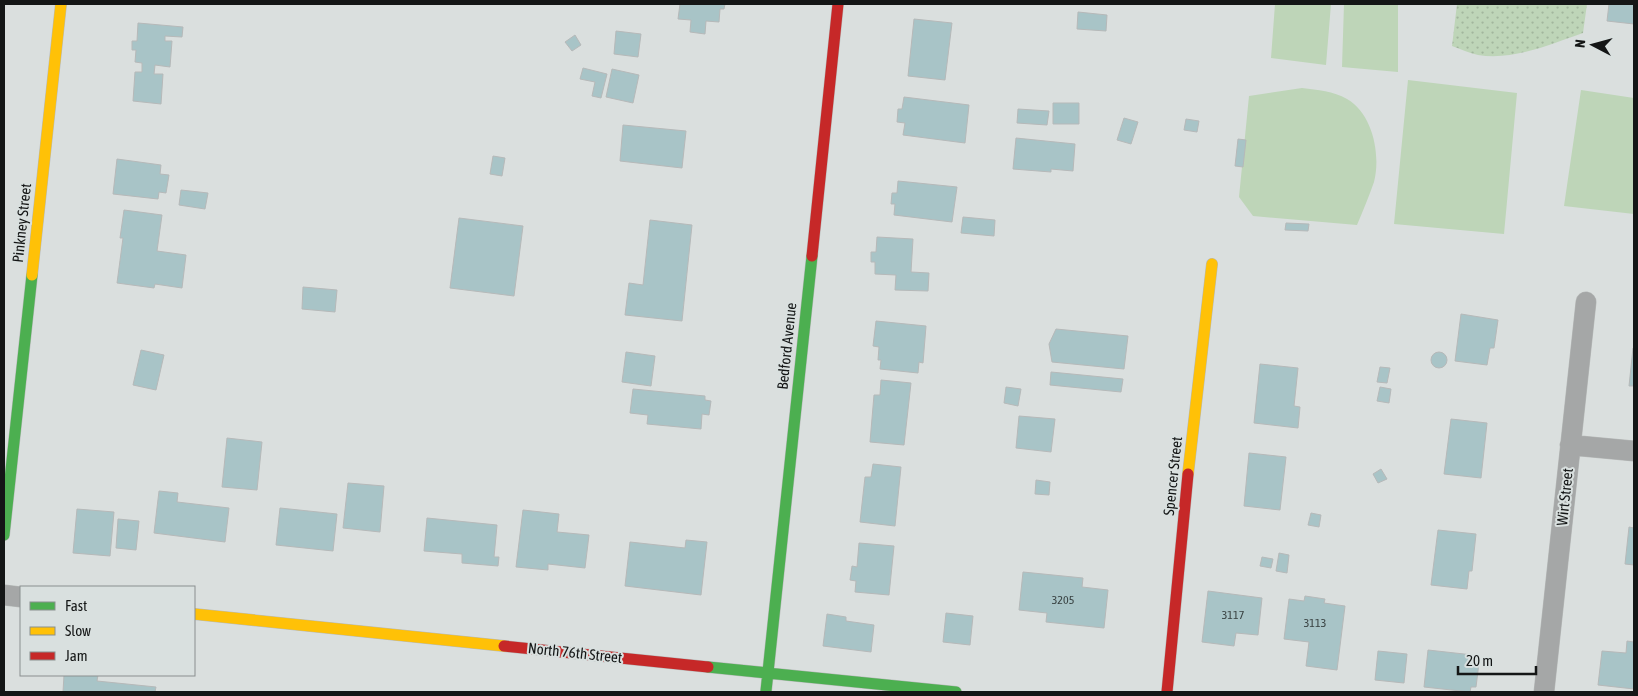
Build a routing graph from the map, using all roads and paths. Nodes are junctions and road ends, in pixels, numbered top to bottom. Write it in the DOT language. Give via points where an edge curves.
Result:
graph roads {
  1 [pos="61,4"];
  2 [pos="838,4"];
  3 [pos="1212,264"];
  4 [pos="1586,302"];
  5 [pos="1570,445"];
  6 [pos="1634,451"];
  7 [pos="4,534"];
  8 [pos="4,595"];
  9 [pos="20,597"];
  10 [pos="195,614"];
  11 [pos="768,673"];
  12 [pos="766,692"];
  13 [pos="956,692"];
  14 [pos="1167,692"];
  15 [pos="1544,692"];
  1 -- 7 [label="street, Pinkney Street"];
  2 -- 11 [label="street, Bedford Avenue"];
  3 -- 14 [label="street, Spencer Street"];
  4 -- 5 [label="street, Wirt Street"];
  5 -- 6 [label="street"];
  5 -- 15 [label="street, Wirt Street"];
  8 -- 9 [label="street"];
  10 -- 11 [label="street, North 76th Street"];
  11 -- 12 [label="street, Bedford Avenue"];
  11 -- 13 [label="street, North 76th Street"];
}
